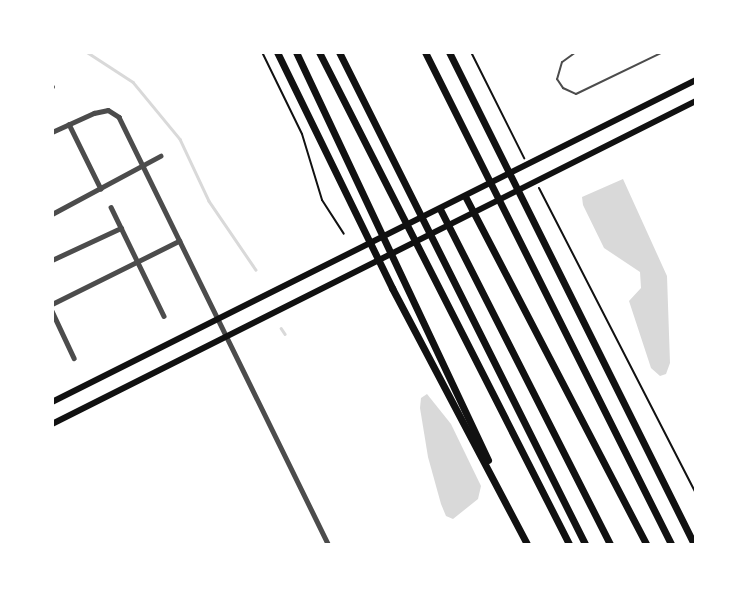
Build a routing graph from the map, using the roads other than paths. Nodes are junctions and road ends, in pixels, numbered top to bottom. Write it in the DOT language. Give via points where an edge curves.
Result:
graph roads {
  1 [pos="277,52"];
  2 [pos="296,52"];
  3 [pos="319,52"];
  4 [pos="339,52"];
  5 [pos="425,52"];
  6 [pos="449,52"];
  7 [pos="576,52"];
  8 [pos="663,52"];
  9 [pos="695,80"];
  10 [pos="695,101"];
  11 [pos="69,124"];
  12 [pos="52,132"];
  13 [pos="160,156"];
  14 [pos="144,164"];
  15 [pos="101,189"];
  16 [pos="465,196"];
  17 [pos="111,207"];
  18 [pos="440,209"];
  19 [pos="474,213"];
  20 [pos="52,214"];
  21 [pos="448,226"];
  22 [pos="121,228"];
  23 [pos="179,241"];
  24 [pos="52,260"];
  25 [pos="139,263"];
  26 [pos="52,304"];
  27 [pos="52,311"];
  28 [pos="164,316"];
  29 [pos="216,319"];
  30 [pos="225,337"];
  31 [pos="74,358"];
  32 [pos="52,402"];
  33 [pos="52,424"];
  34 [pos="511,514"];
  35 [pos="328,544"];
  36 [pos="527,544"];
  37 [pos="569,544"];
  38 [pos="585,544"];
  39 [pos="610,544"];
  40 [pos="646,544"];
  41 [pos="671,544"];
  42 [pos="694,544"];
  1 -- 34 [label="highway" via="391,288"];
  2 -- 34 [label="highway" via="407,280"];
  3 -- 37 [label="highway"];
  4 -- 38 [label="highway"];
  5 -- 41 [label="highway"];
  6 -- 42 [label="highway"];
  7 -- 8 [label="lane" via="562,62 557,79 576,94"];
  9 -- 16 [label="main road"];
  10 -- 19 [label="main road"];
  11 -- 12 [label="street"];
  11 -- 14 [label="street" via="108,110 119,117"];
  11 -- 15 [label="street"];
  13 -- 14 [label="street"];
  14 -- 15 [label="street"];
  14 -- 23 [label="street"];
  15 -- 20 [label="street"];
  16 -- 18 [label="main road"];
  16 -- 19 [label="highway"];
  17 -- 22 [label="street"];
  18 -- 21 [label="highway"];
  18 -- 29 [label="main road"];
  19 -- 21 [label="main road"];
  19 -- 40 [label="highway"];
  21 -- 30 [label="main road"];
  21 -- 39 [label="highway"];
  22 -- 24 [label="street"];
  22 -- 25 [label="street"];
  23 -- 25 [label="street"];
  23 -- 29 [label="street"];
  25 -- 26 [label="street"];
  25 -- 28 [label="street"];
  27 -- 31 [label="street"];
  29 -- 30 [label="street"];
  29 -- 32 [label="main road"];
  30 -- 33 [label="main road"];
  30 -- 35 [label="street"];
  34 -- 36 [label="highway"];
}
